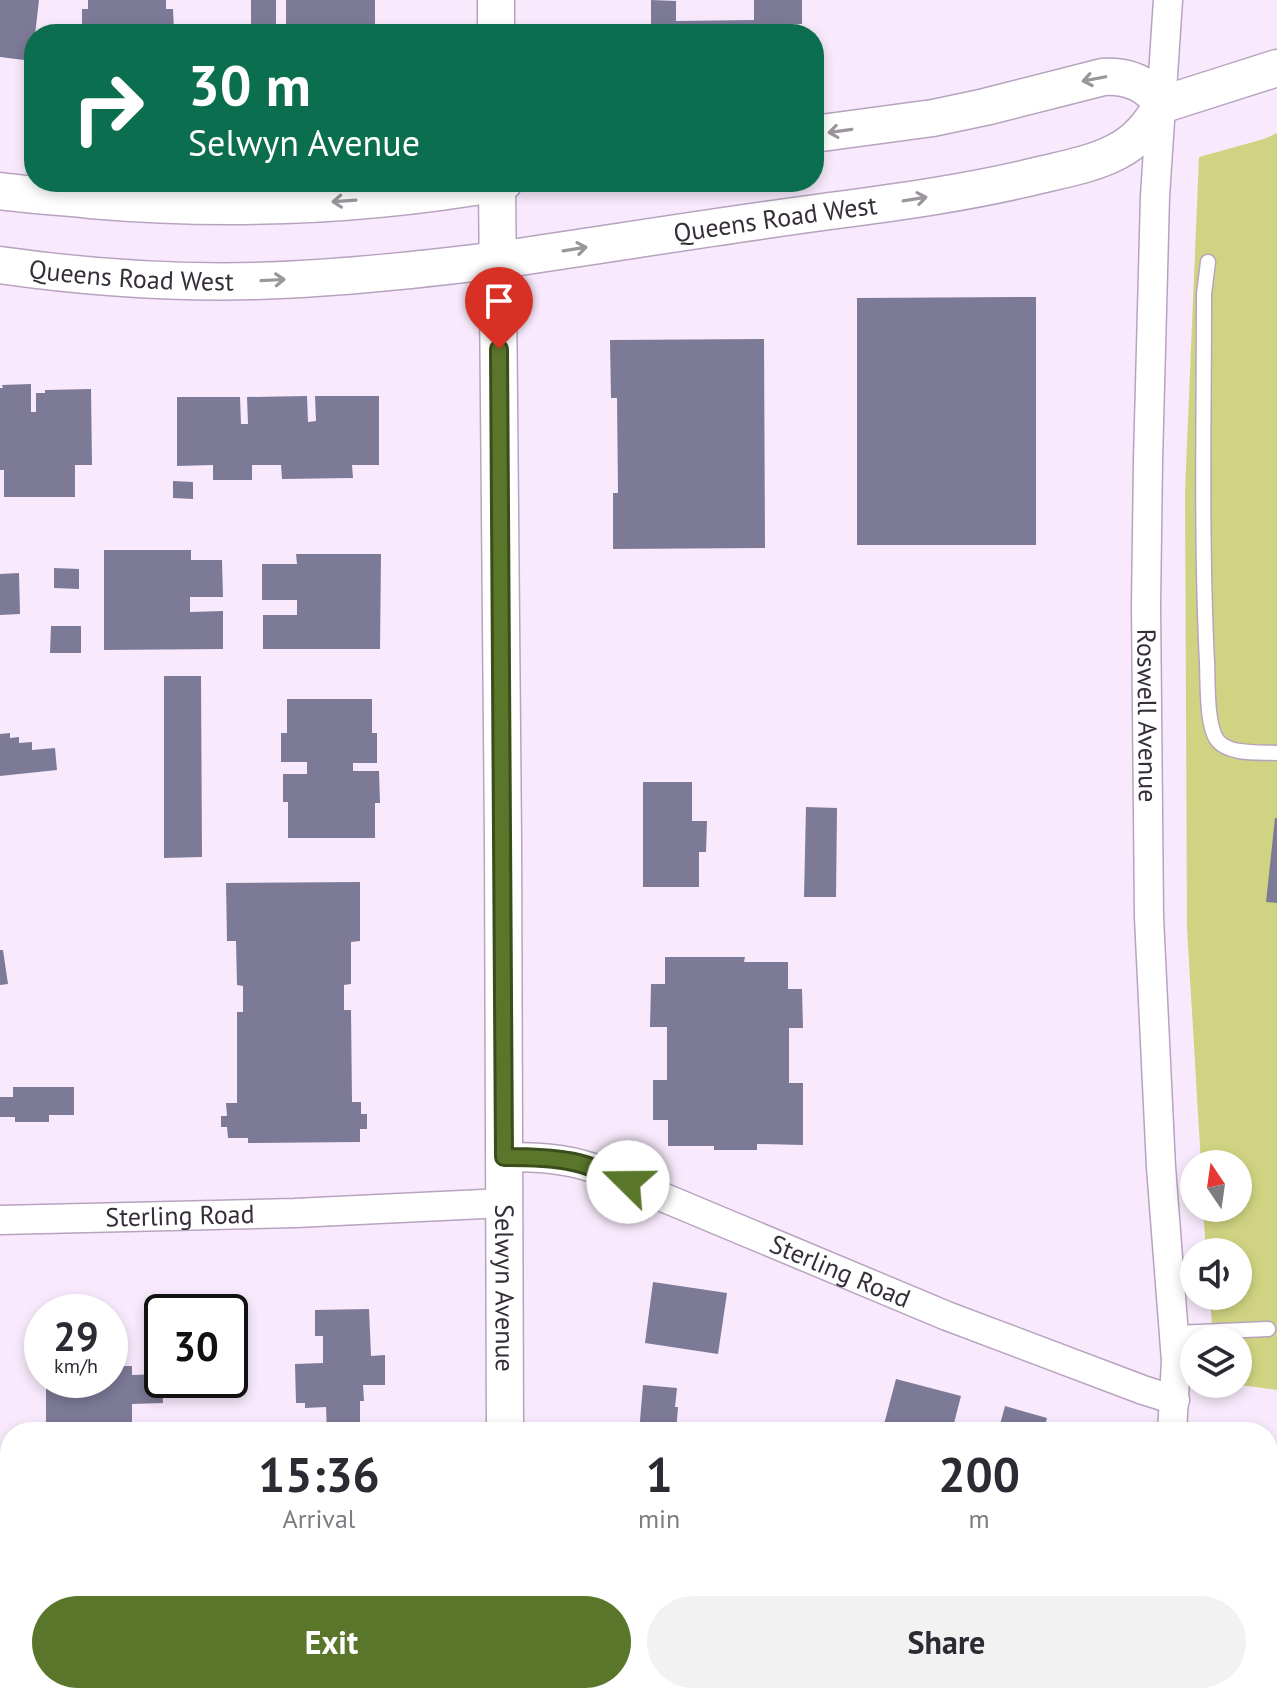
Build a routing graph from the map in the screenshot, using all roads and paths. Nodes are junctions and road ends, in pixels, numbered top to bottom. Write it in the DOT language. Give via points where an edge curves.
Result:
graph roads {
  1 [pos="496,0"];
  2 [pos="1168,0"];
  3 [pos="496,24"];
  4 [pos="1277,68"];
  5 [pos="1161,105"];
  6 [pos="824,133"];
  7 [pos="0,191"];
  8 [pos="436,192"];
  9 [pos="499,192"];
  10 [pos="498,260"];
  11 [pos="1208,262"];
  12 [pos="0,265"];
  13 [pos="1277,753"];
  14 [pos="504,1157"];
  15 [pos="504,1203"];
  16 [pos="0,1220"];
  17 [pos="1268,1329"];
  18 [pos="1175,1333"];
  19 [pos="1175,1400"];
  20 [pos="505,1422"];
  21 [pos="1173,1422"];
  1 -- 3 [label="street"];
  2 -- 5 [label="street, Roswell Avenue"];
  4 -- 5 [label="street"];
  5 -- 6 [label="street, one-way" via="1138,83 1103,77 933,118"];
  10 -- 5 [label="street, Queens Road West, one-way" via="1008,183 1118,151 1145,130"];
  5 -- 18 [label="street, Roswell Avenue" via="1148,461 1147,749 1153,1009"];
  8 -- 7 [label="street, one-way" via="245,206 151,205"];
  9 -- 10 [label="street, Selwyn Avenue"];
  12 -- 10 [label="street, Queens Road West, one-way" via="115,277 257,281"];
  10 -- 14 [label="street, Selwyn Avenue"];
  11 -- 13 [label="lane" via="1204,594 1210,714 1216,738 1225,746"];
  14 -- 15 [label="street, Selwyn Avenue"];
  14 -- 19 [label="street, Sterling Road" via="551,1158 593,1168 947,1316"];
  15 -- 16 [label="street, Sterling Road"];
  15 -- 20 [label="street, Selwyn Avenue"];
  17 -- 18 [label="lane"];
  18 -- 19 [label="street, Roswell Avenue"];
  19 -- 21 [label="street, Roswell Avenue"];
}
